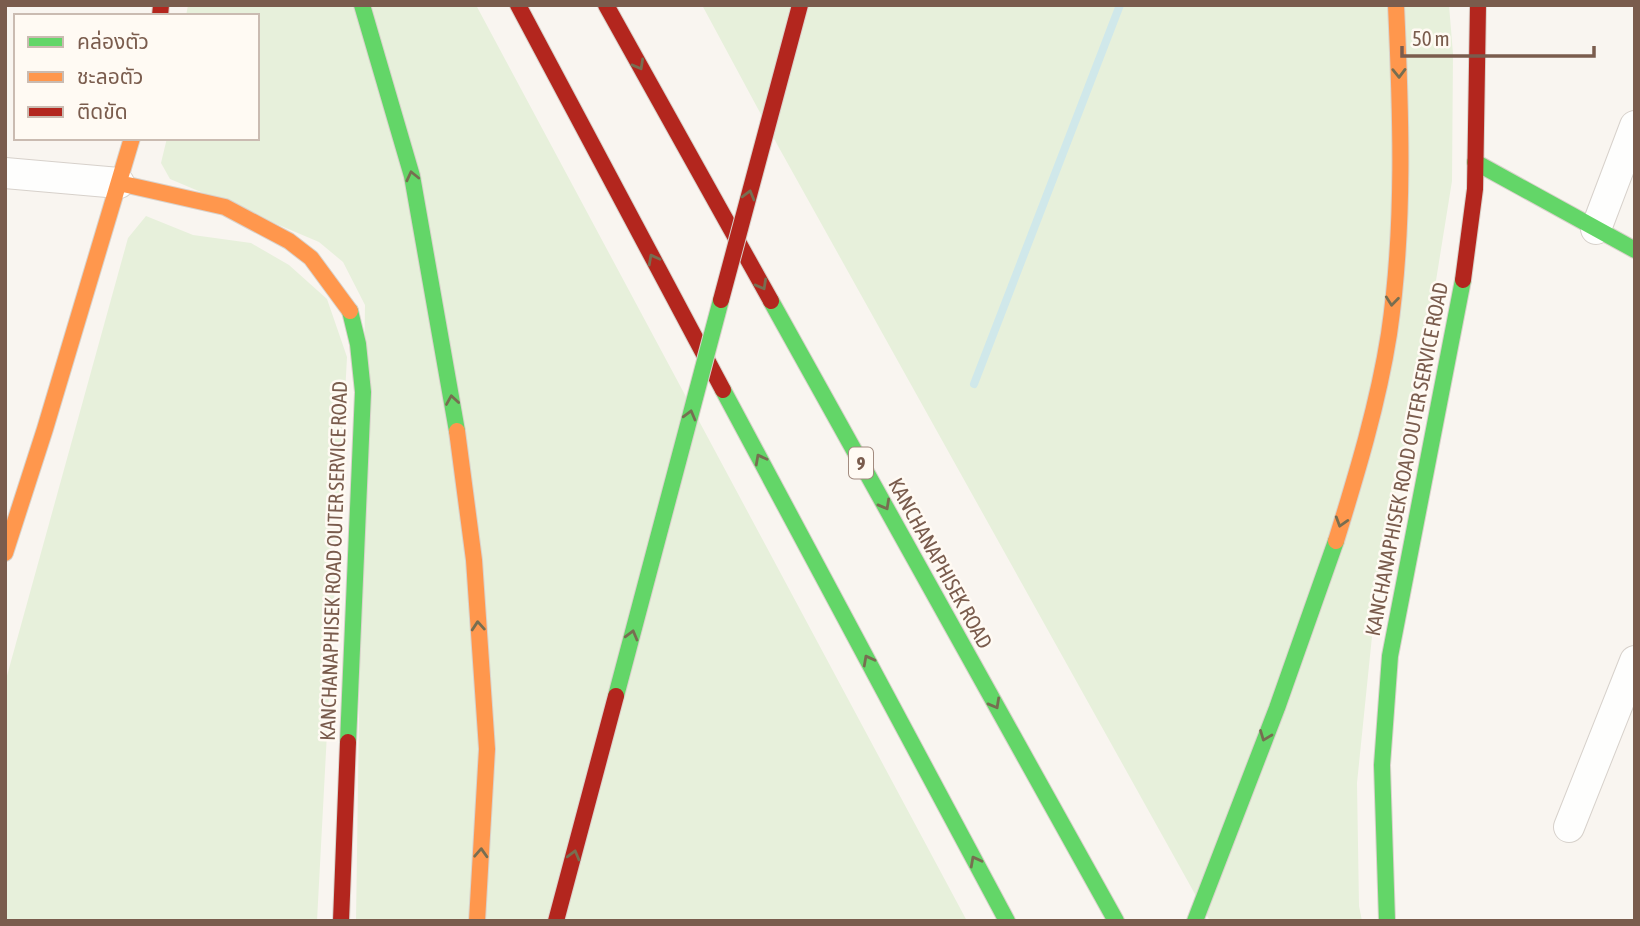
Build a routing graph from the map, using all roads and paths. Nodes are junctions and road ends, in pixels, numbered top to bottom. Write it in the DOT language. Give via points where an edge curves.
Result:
graph roads {
  1 [pos="362,5"];
  2 [pos="518,5"];
  3 [pos="606,5"];
  4 [pos="800,5"];
  5 [pos="1395,5"];
  6 [pos="1478,5"];
  7 [pos="1635,126"];
  8 [pos="131,140"];
  9 [pos="1475,162"];
  10 [pos="5,173"];
  11 [pos="119,183"];
  12 [pos="1597,229"];
  13 [pos="1635,250"];
  14 [pos="5,553"];
  15 [pos="1635,661"];
  16 [pos="1569,827"];
  17 [pos="341,921"];
  18 [pos="477,921"];
  19 [pos="556,921"];
  20 [pos="1007,921"];
  21 [pos="1116,921"];
  22 [pos="1195,921"];
  23 [pos="1387,921"];
  18 -- 1 [label="main road, one-way" via="487,749 474,560 440,325 412,176"];
  20 -- 2 [label="main road, one-way"];
  3 -- 21 [label="main road, KANCHANAPHISEK ROAD / 9, one-way"];
  19 -- 4 [label="main road, one-way, bridge"];
  5 -- 22 [label="main road, one-way" via="1398,235 1388,341 1365,443 1334,543"];
  6 -- 9 [label="main road, KANCHANAPHISEK ROAD OUTER SERVICE ROAD"];
  7 -- 12 [label="street"];
  8 -- 11 [label="main road"];
  9 -- 12 [label="main road"];
  9 -- 23 [label="main road, KANCHANAPHISEK ROAD OUTER SERVICE ROAD" via="1460,291 1390,656 1382,765"];
  10 -- 11 [label="street"];
  11 -- 14 [label="main road"];
  11 -- 17 [label="main road, KANCHANAPHISEK ROAD OUTER SERVICE ROAD" via="225,207 289,241 311,258 348,308 358,344 363,392"];
  12 -- 13 [label="main road"];
  15 -- 16 [label="street"];
}
